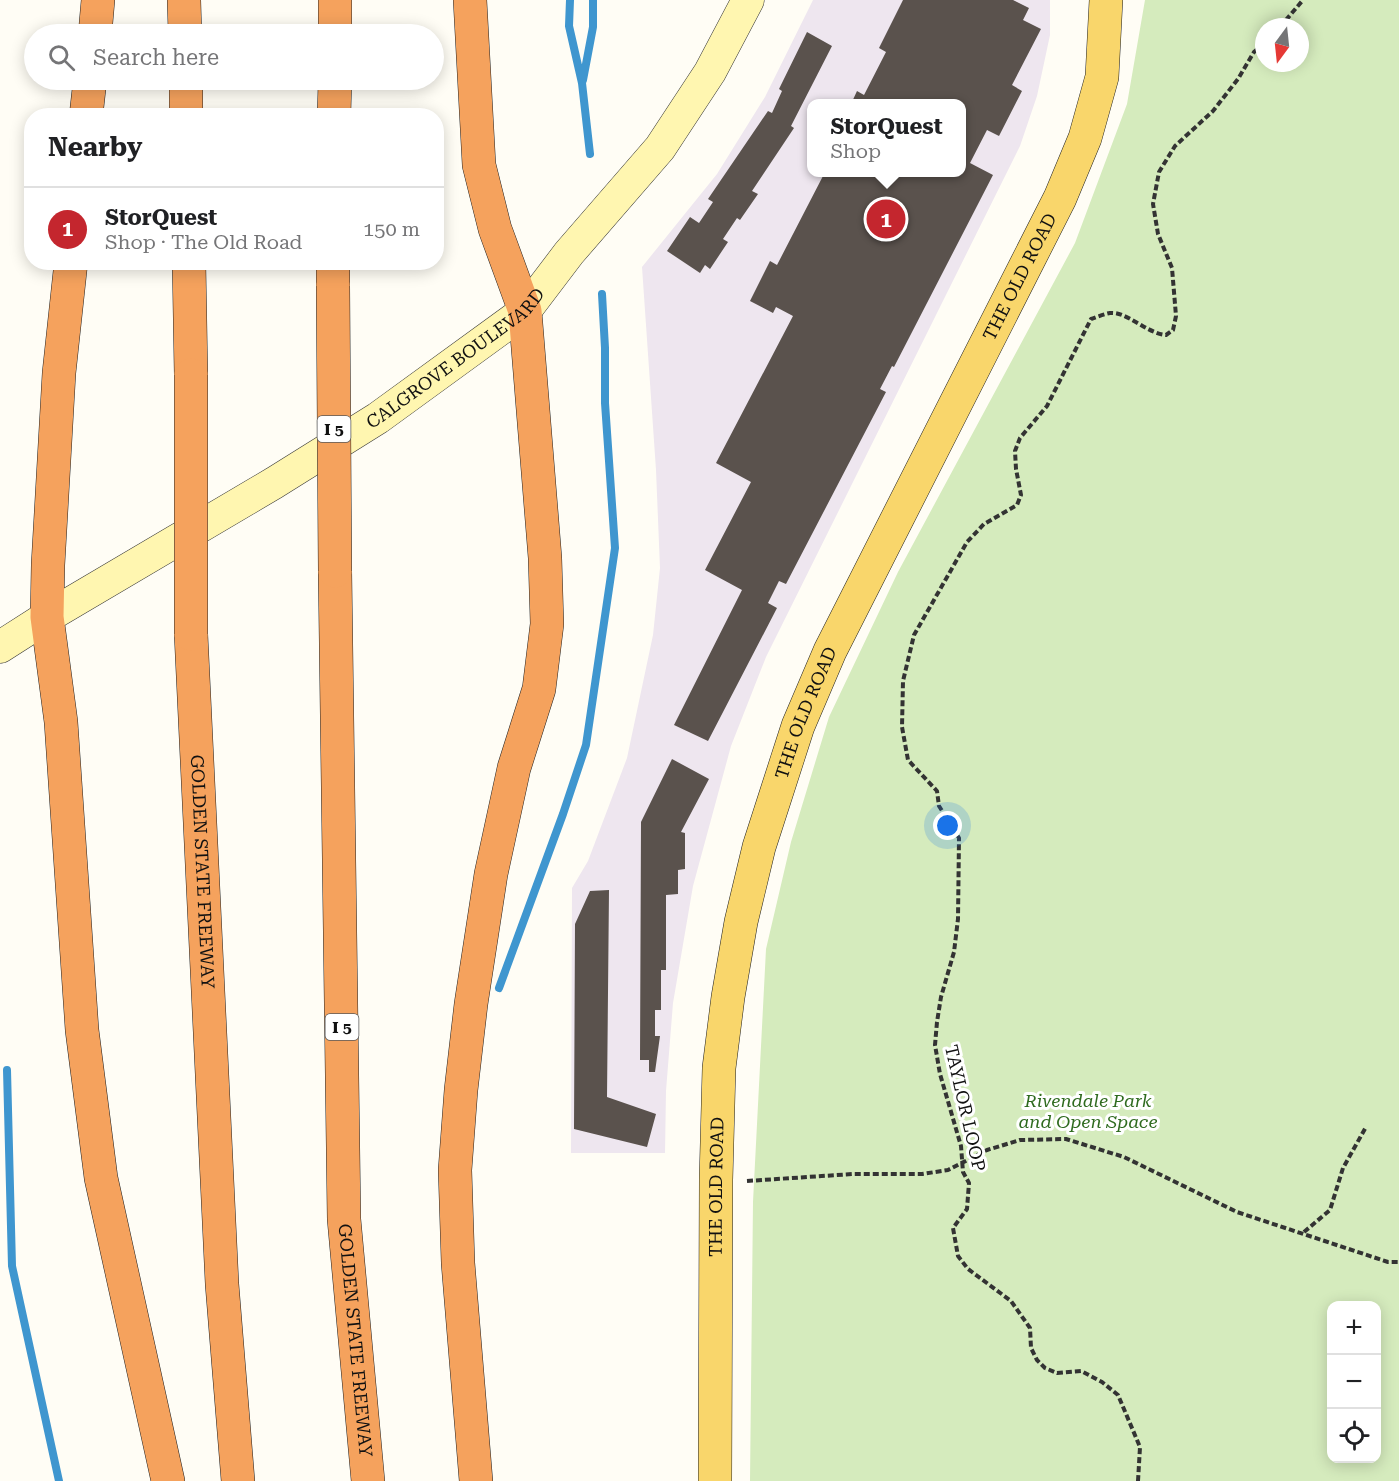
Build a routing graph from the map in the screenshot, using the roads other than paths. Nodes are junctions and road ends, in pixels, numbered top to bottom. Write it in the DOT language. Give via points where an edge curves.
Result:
graph roads {
  1 [pos="98,0"];
  2 [pos="184,0"];
  3 [pos="335,0"];
  4 [pos="470,0"];
  5 [pos="748,0"];
  6 [pos="1106,0"];
  7 [pos="96,24"];
  8 [pos="185,24"];
  9 [pos="335,24"];
  10 [pos="89,90"];
  11 [pos="186,90"];
  12 [pos="335,90"];
  13 [pos="87,108"];
  14 [pos="186,108"];
  15 [pos="334,108"];
  16 [pos="70,270"];
  17 [pos="189,270"];
  18 [pos="333,274"];
  19 [pos="525,311"];
  20 [pos="46,616"];
  21 [pos="0,647"];
  22 [pos="168,1481"];
  23 [pos="238,1481"];
  24 [pos="368,1481"];
  25 [pos="476,1481"];
  26 [pos="715,1481"];
  1 -- 7 [label="highway"];
  2 -- 8 [label="highway"];
  3 -- 9 [label="highway"];
  4 -- 19 [label="highway" via="479,165 495,229"];
  5 -- 19 [label="main road, CALGROVE BOULEVARD" via="710,72 660,148 568,253"];
  6 -- 26 [label="main road, THE OLD ROAD" via="1102,77 1081,148 1060,198 830,651 798,726 759,848 739,933 719,1068"];
  10 -- 13 [label="highway"];
  11 -- 14 [label="highway"];
  12 -- 15 [label="highway"];
  16 -- 20 [label="highway" via="59,373"];
  17 -- 23 [label="highway, GOLDEN STATE FREEWAY, bridge" via="191,634 222,1284"];
  18 -- 24 [label="highway, GOLDEN STATE FREEWAY / I 5, bridge" via="344,1219"];
  19 -- 20 [label="main road, CALGROVE BOULEVARD" via="378,418 238,505"];
  19 -- 25 [label="highway" via="547,624 539,689 514,768 491,874 461,1090 455,1170 458,1263"];
  20 -- 21 [label="main road, CALGROVE BOULEVARD"];
  20 -- 22 [label="highway" via="61,722 81,1030 101,1178"];
}
